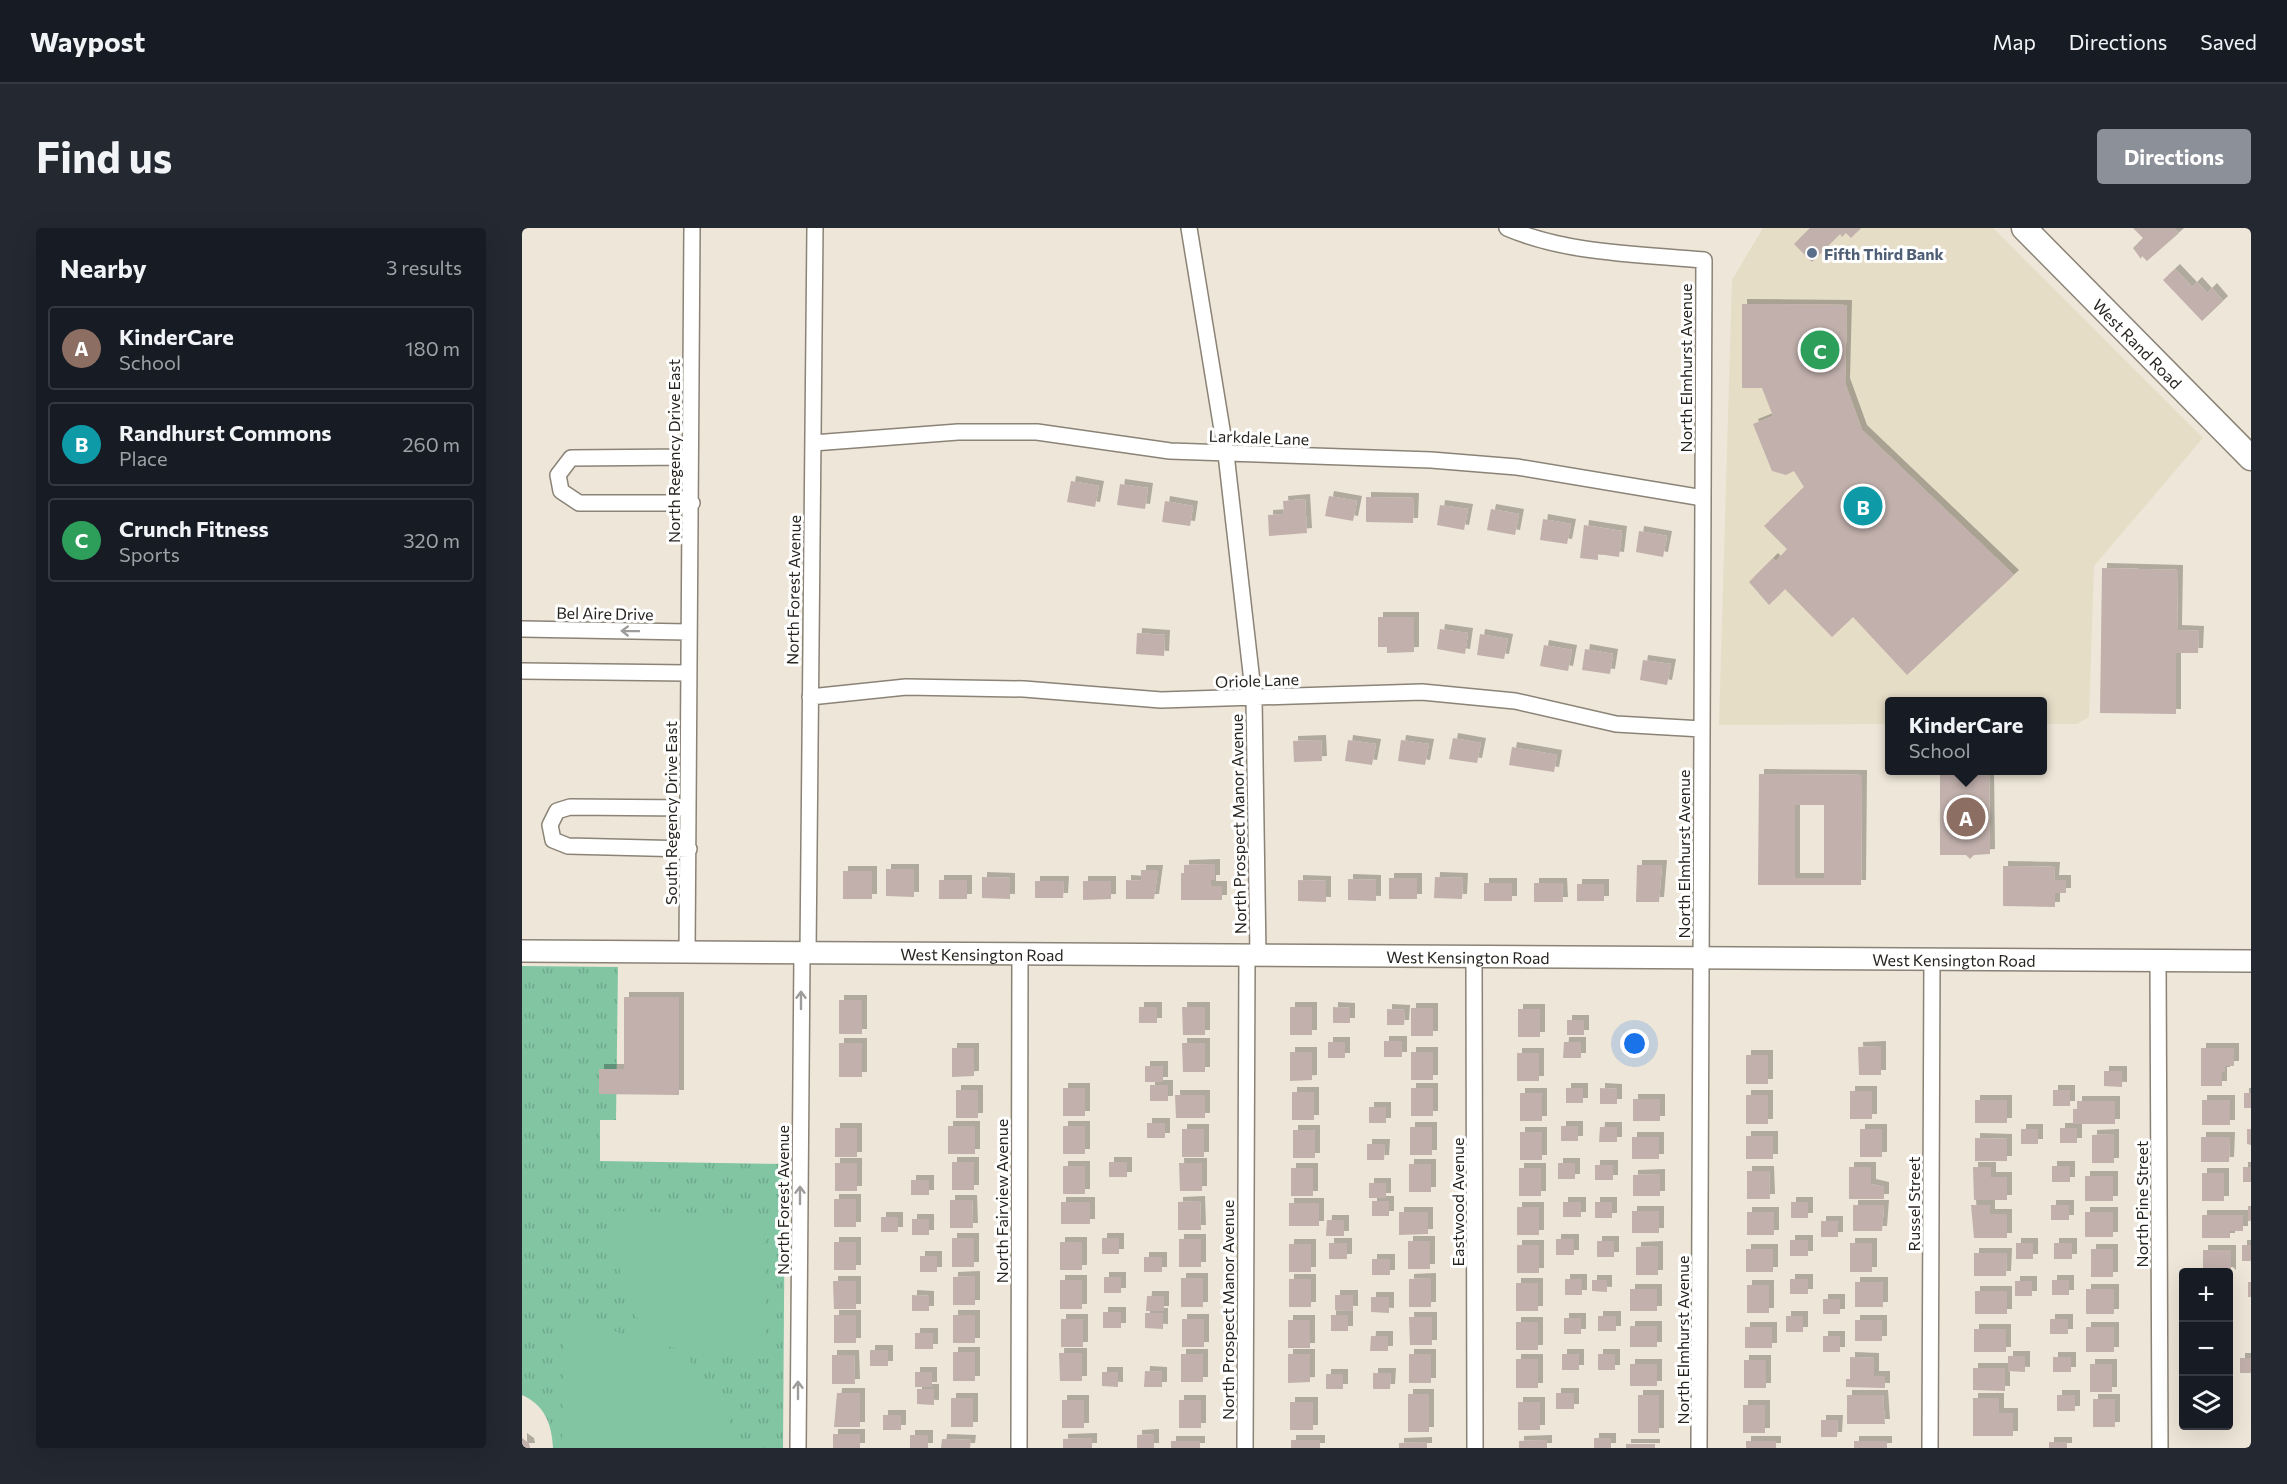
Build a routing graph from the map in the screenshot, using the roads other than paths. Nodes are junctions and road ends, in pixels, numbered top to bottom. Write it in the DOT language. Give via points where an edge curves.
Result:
graph roads {
  1 [pos="692,228"];
  2 [pos="815,228"];
  3 [pos="1189,228"];
  4 [pos="1507,228"];
  5 [pos="2024,228"];
  6 [pos="813,443"];
  7 [pos="1226,454"];
  8 [pos="689,457"];
  9 [pos="2251,458"];
  10 [pos="1703,498"];
  11 [pos="692,502"];
  12 [pos="522,629"];
  13 [pos="688,632"];
  14 [pos="522,671"];
  15 [pos="687,673"];
  16 [pos="810,697"];
  17 [pos="1254,699"];
  18 [pos="1702,729"];
  19 [pos="688,808"];
  20 [pos="689,849"];
  21 [pos="522,951"];
  22 [pos="687,952"];
  23 [pos="805,953"];
  24 [pos="1020,954"];
  25 [pos="1252,955"];
  26 [pos="1474,957"];
  27 [pos="1701,958"];
  28 [pos="1932,959"];
  29 [pos="2158,960"];
  30 [pos="2251,961"];
  31 [pos="798,1448"];
  32 [pos="1018,1448"];
  33 [pos="1245,1448"];
  34 [pos="1475,1448"];
  35 [pos="1699,1448"];
  36 [pos="1930,1448"];
  37 [pos="2160,1448"];
  1 -- 8 [label="street, North Regency Drive East"];
  2 -- 6 [label="street, North Forest Avenue"];
  3 -- 7 [label="street, North Prospect Manor Avenue"];
  4 -- 10 [label="street, North Elmhurst Avenue" via="1535,240 1584,249 1704,260"];
  5 -- 9 [label="main road, West Rand Road"];
  6 -- 7 [label="street, Larkdale Lane" via="958,432 1037,432 1170,451"];
  6 -- 16 [label="street, North Forest Avenue"];
  7 -- 10 [label="street, Larkdale Lane" via="1431,460 1517,467"];
  7 -- 17 [label="street, North Prospect Manor Avenue"];
  8 -- 11 [label="street, North Regency Drive East"];
  8 -- 11 [label="street" via="571,458 558,475 561,491 579,502"];
  10 -- 18 [label="street, North Elmhurst Avenue"];
  11 -- 13 [label="street, North Regency Drive East"];
  13 -- 12 [label="street, Bel Aire Drive, one-way"];
  13 -- 15 [label="street, North Regency Drive East"];
  14 -- 15 [label="street"];
  15 -- 19 [label="street, South Regency Drive East"];
  16 -- 17 [label="street, Oriole Lane" via="906,687 1024,689 1161,700"];
  16 -- 23 [label="street, North Forest Avenue"];
  17 -- 18 [label="street, Oriole Lane" via="1422,692 1515,701 1616,724"];
  17 -- 25 [label="street, North Prospect Manor Avenue"];
  18 -- 27 [label="street, North Elmhurst Avenue"];
  19 -- 20 [label="street, South Regency Drive East"];
  19 -- 20 [label="street" via="570,807 557,811 550,825 553,840 568,846"];
  20 -- 22 [label="street, South Regency Drive East"];
  21 -- 22 [label="main road, West Kensington Road"];
  22 -- 23 [label="main road, West Kensington Road"];
  23 -- 24 [label="main road, West Kensington Road"];
  31 -- 23 [label="street, North Forest Avenue, one-way"];
  24 -- 25 [label="main road, West Kensington Road"];
  24 -- 32 [label="street, North Fairview Avenue"];
  25 -- 26 [label="main road, West Kensington Road"];
  25 -- 33 [label="street, North Prospect Manor Avenue"];
  26 -- 27 [label="main road, West Kensington Road"];
  26 -- 34 [label="street, Eastwood Avenue"];
  27 -- 28 [label="main road, West Kensington Road"];
  27 -- 35 [label="street, North Elmhurst Avenue"];
  28 -- 29 [label="main road, West Kensington Road"];
  28 -- 36 [label="street, Russel Street"];
  29 -- 30 [label="main road, West Kensington Road"];
  29 -- 37 [label="street, North Pine Street"];
}
